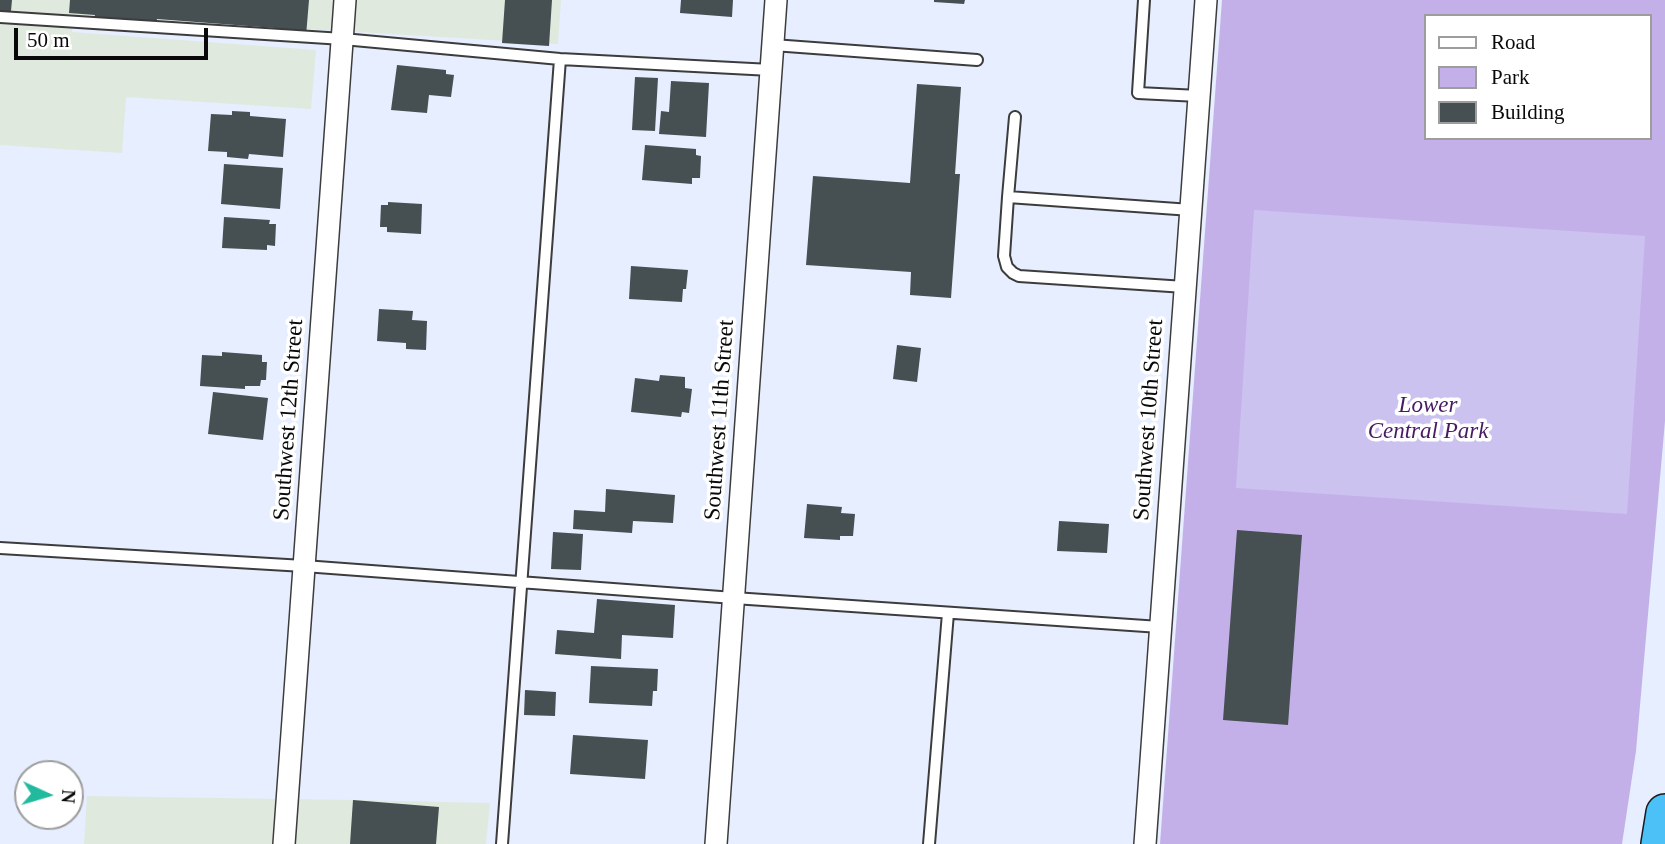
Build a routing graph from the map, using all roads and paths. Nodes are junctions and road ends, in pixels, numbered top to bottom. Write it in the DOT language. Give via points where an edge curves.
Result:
graph roads {
  1 [pos="345,0"];
  2 [pos="776,0"];
  3 [pos="1144,0"];
  4 [pos="1206,0"];
  5 [pos="0,17"];
  6 [pos="343,39"];
  7 [pos="773,46"];
  8 [pos="560,59"];
  9 [pos="977,60"];
  10 [pos="771,70"];
  11 [pos="1199,96"];
  12 [pos="1014,117"];
  13 [pos="1009,197"];
  14 [pos="1191,210"];
  15 [pos="1185,287"];
  16 [pos="0,548"];
  17 [pos="304,566"];
  18 [pos="522,582"];
  19 [pos="734,598"];
  20 [pos="948,612"];
  21 [pos="1160,627"];
  22 [pos="1665,813"];
  23 [pos="285,844"];
  24 [pos="502,844"];
  25 [pos="716,844"];
  26 [pos="929,844"];
  27 [pos="1144,844"];
  28 [pos="1660,844"];
  1 -- 6 [label="street, Southwest 12th Street"];
  2 -- 7 [label="street, Southwest 11th Street"];
  3 -- 11 [label="lane" via="1139,93"];
  4 -- 11 [label="street, Southwest 10th Street"];
  5 -- 6 [label="lane"];
  6 -- 8 [label="lane"];
  6 -- 17 [label="street, Southwest 12th Street"];
  7 -- 9 [label="lane"];
  7 -- 10 [label="street, Southwest 11th Street"];
  8 -- 10 [label="lane"];
  8 -- 18 [label="lane"];
  10 -- 19 [label="street, Southwest 11th Street"];
  11 -- 14 [label="street, Southwest 10th Street"];
  12 -- 13 [label="lane"];
  13 -- 14 [label="lane"];
  13 -- 15 [label="lane" via="1004,256 1013,273"];
  14 -- 15 [label="street, Southwest 10th Street"];
  15 -- 21 [label="street, Southwest 10th Street"];
  16 -- 17 [label="lane"];
  17 -- 18 [label="lane"];
  17 -- 23 [label="street, Southwest 12th Street"];
  18 -- 19 [label="lane"];
  18 -- 24 [label="lane"];
  19 -- 20 [label="lane"];
  19 -- 25 [label="street, Southwest 11th Street"];
  20 -- 21 [label="lane"];
  20 -- 26 [label="lane"];
  21 -- 27 [label="street, Southwest 10th Street"];
  22 -- 28 [label="highway"];
}
